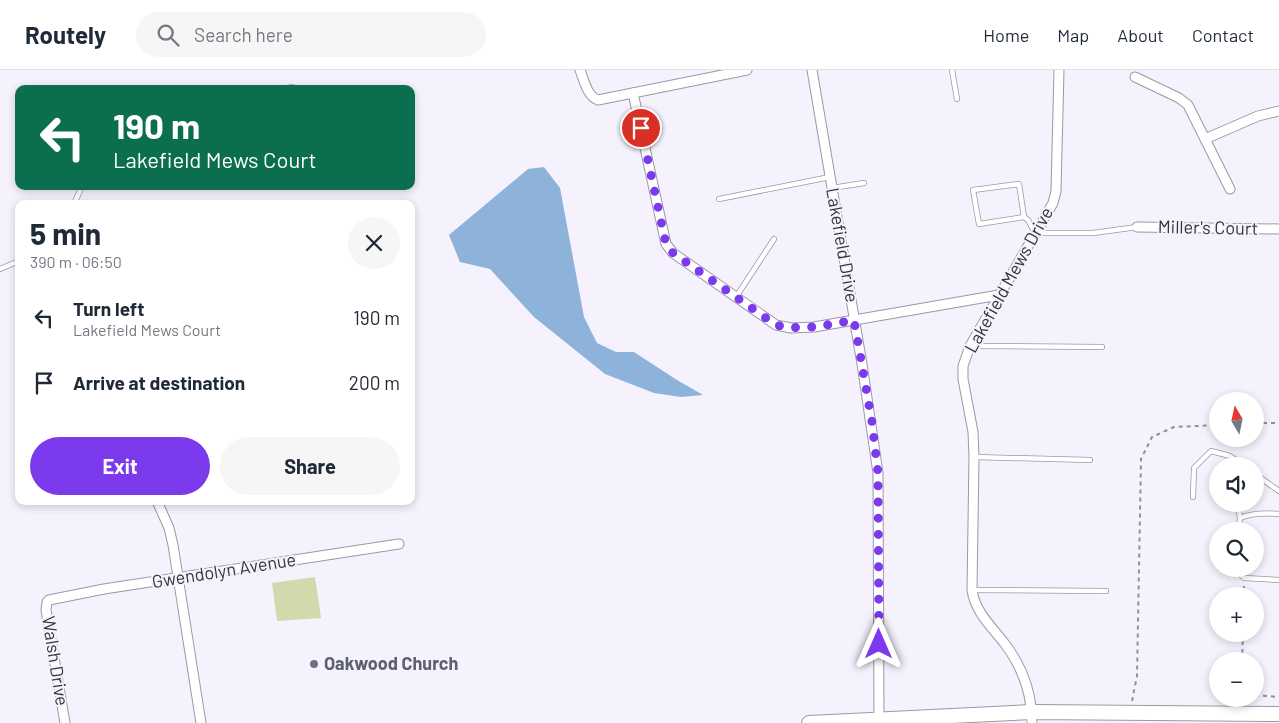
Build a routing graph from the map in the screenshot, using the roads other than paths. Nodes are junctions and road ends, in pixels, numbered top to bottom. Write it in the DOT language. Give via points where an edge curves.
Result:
graph roads {
  1 [pos="580,70"];
  2 [pos="747,70"];
  3 [pos="812,70"];
  4 [pos="952,70"];
  5 [pos="1059,70"];
  6 [pos="718,73"];
  7 [pos="1135,77"];
  8 [pos="633,93"];
  9 [pos="957,99"];
  10 [pos="1279,111"];
  11 [pos="1206,139"];
  12 [pos="830,177"];
  13 [pos="864,183"];
  14 [pos="832,188"];
  15 [pos="1230,189"];
  16 [pos="719,199"];
  17 [pos="1024,218"];
  18 [pos="1137,227"];
  19 [pos="1279,229"];
  20 [pos="1035,233"];
  21 [pos="774,238"];
  22 [pos="15,263"];
  23 [pos="0,269"];
  24 [pos="999,295"];
  25 [pos="736,297"];
  26 [pos="854,320"];
  27 [pos="970,346"];
  28 [pos="1102,347"];
  29 [pos="974,457"];
  30 [pos="1231,457"];
  31 [pos="1090,460"];
  32 [pos="1264,480"];
  33 [pos="1279,491"];
  34 [pos="1193,497"];
  35 [pos="159,505"];
  36 [pos="1239,512"];
  37 [pos="1279,514"];
  38 [pos="1240,518"];
  39 [pos="1239,522"];
  40 [pos="399,544"];
  41 [pos="1243,577"];
  42 [pos="178,578"];
  43 [pos="1279,580"];
  44 [pos="972,590"];
  45 [pos="1106,592"];
  46 [pos="48,600"];
  47 [pos="1279,714"];
  48 [pos="1032,718"];
  49 [pos="879,721"];
  50 [pos="65,723"];
  51 [pos="201,723"];
  52 [pos="809,723"];
  1 -- 8 [label="street" via="594,99"];
  2 -- 6 [label="street"];
  3 -- 12 [label="street, Lakefield Drive"];
  4 -- 9 [label="lane"];
  5 -- 20 [label="street, Lakefield Mews Drive" via="1056,191 1053,203"];
  6 -- 8 [label="street"];
  7 -- 11 [label="street" via="1188,105"];
  8 -- 25 [label="street" via="666,244 673,253"];
  10 -- 11 [label="street" via="1258,116"];
  11 -- 15 [label="street"];
  12 -- 14 [label="street, Lakefield Drive"];
  12 -- 16 [label="lane"];
  13 -- 14 [label="lane"];
  14 -- 26 [label="street, Lakefield Drive"];
  17 -- 17 [label="lane" via="1019,184 973,190 979,224"];
  17 -- 20 [label="lane"];
  18 -- 19 [label="street, Miller's Court"];
  18 -- 20 [label="lane" via="1093,233"];
  20 -- 24 [label="street, Lakefield Mews Drive"];
  21 -- 25 [label="lane"];
  22 -- 23 [label="lane"];
  24 -- 26 [label="street"];
  24 -- 27 [label="street, Lakefield Mews Drive"];
  25 -- 26 [label="street" via="776,325 791,328"];
  26 -- 49 [label="street, Lakefield Drive" via="878,473"];
  27 -- 28 [label="lane"];
  27 -- 29 [label="street, Lakefield Mews Drive" via="964,358 963,379 973,432"];
  29 -- 31 [label="lane"];
  29 -- 44 [label="street, Lakefield Mews Drive"];
  30 -- 34 [label="lane" via="1211,451 1194,468"];
  32 -- 33 [label="lane"];
  35 -- 42 [label="street" via="169,528"];
  36 -- 38 [label="lane"];
  37 -- 38 [label="lane"];
  38 -- 39 [label="lane"];
  40 -- 42 [label="street, Gwendolyn Avenue"];
  41 -- 43 [label="lane"];
  42 -- 46 [label="street, Gwendolyn Avenue"];
  42 -- 51 [label="street"];
  44 -- 45 [label="lane"];
  44 -- 48 [label="street, Lakefield Mews Drive" via="976,606 1024,676"];
  46 -- 50 [label="street, Walsh Drive" via="46,610"];
  47 -- 48 [label="street" via="1130,713"];
  48 -- 49 [label="street"];
  49 -- 52 [label="street"];
}
